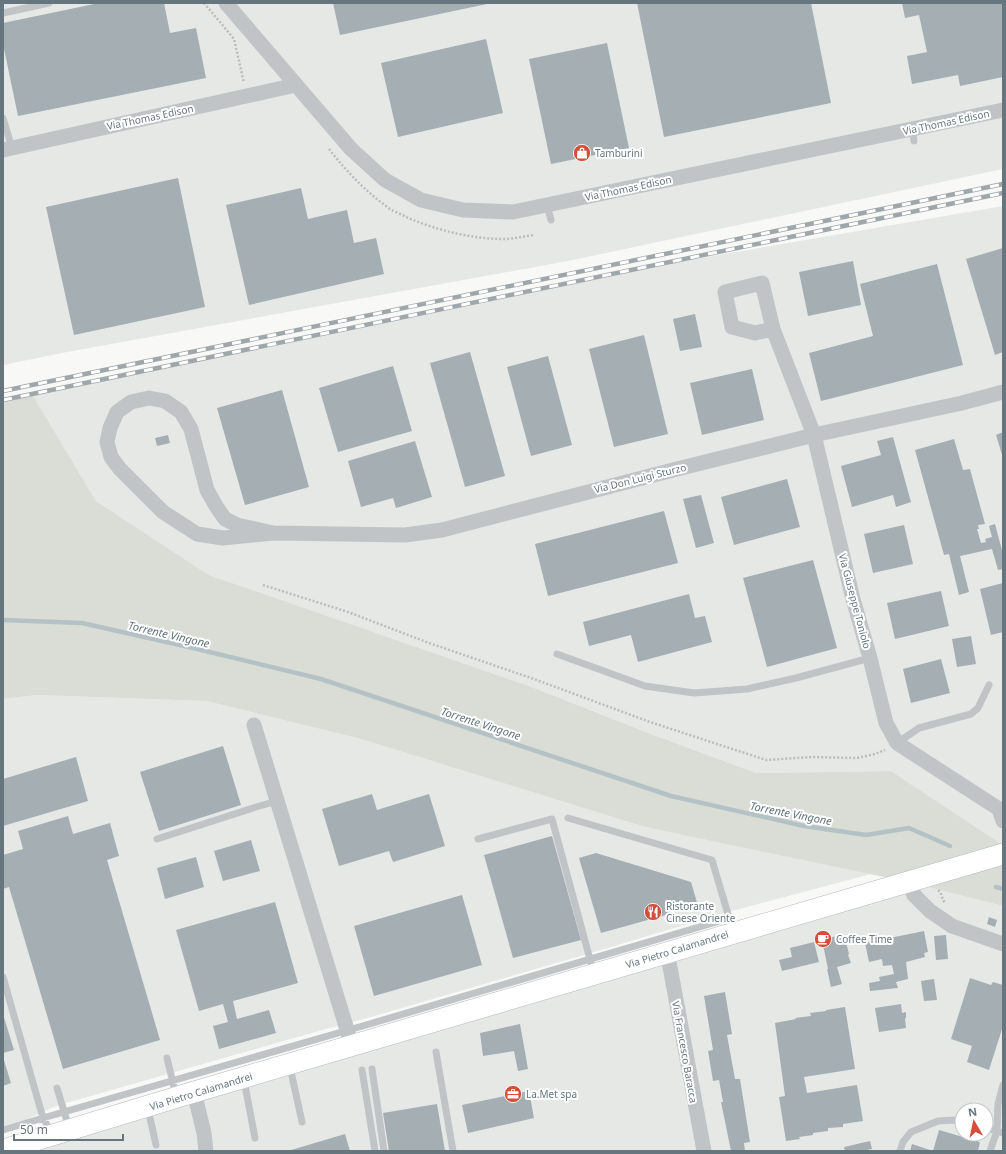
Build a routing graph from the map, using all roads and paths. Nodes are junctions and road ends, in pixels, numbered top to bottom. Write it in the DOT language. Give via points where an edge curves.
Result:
graph roads {
  1 [pos="49,3"];
  2 [pos="204,3"];
  3 [pos="226,3"];
  4 [pos="3,13"];
  5 [pos="296,85"];
  6 [pos="246,96"];
  7 [pos="1003,110"];
  8 [pos="3,118"];
  9 [pos="8,149"];
  10 [pos="547,205"];
  11 [pos="551,220"];
  12 [pos="773,329"];
  13 [pos="1003,392"];
  14 [pos="814,435"];
  15 [pos="273,533"];
  16 [pos="262,585"];
  17 [pos="557,654"];
  18 [pos="870,658"];
  19 [pos="988,685"];
  20 [pos="254,725"];
  21 [pos="897,743"];
  22 [pos="278,801"];
  23 [pos="568,818"];
  24 [pos="1003,822"];
  25 [pos="157,839"];
  26 [pos="478,839"];
  27 [pos="1003,854"];
  28 [pos="915,880"];
  29 [pos="732,925"];
  30 [pos="1003,944"];
  31 [pos="666,952"];
  32 [pos="593,967"];
  33 [pos="3,977"];
  34 [pos="350,1038"];
  35 [pos="436,1052"];
  36 [pos="167,1058"];
  37 [pos="289,1064"];
  38 [pos="372,1069"];
  39 [pos="362,1070"];
  40 [pos="243,1078"];
  41 [pos="1003,1085"];
  42 [pos="57,1088"];
  43 [pos="181,1090"];
  44 [pos="148,1106"];
  45 [pos="954,1120"];
  46 [pos="302,1122"];
  47 [pos="57,1123"];
  48 [pos="3,1130"];
  49 [pos="1000,1132"];
  50 [pos="255,1138"];
  51 [pos="156,1145"];
  52 [pos="3,1150"];
  53 [pos="206,1151"];
  54 [pos="375,1151"];
  55 [pos="384,1151"];
  56 [pos="453,1151"];
  57 [pos="704,1151"];
  58 [pos="900,1151"];
  59 [pos="990,1151"];
  1 -- 4 [label="lane"];
  2 -- 6 [label="path" via="234,39"];
  3 -- 5 [label="street, Via Thomas Edison"];
  5 -- 6 [label="street, Via Thomas Edison"];
  5 -- 10 [label="street, Via Thomas Edison" via="351,149 385,180 421,200 463,210 513,212"];
  6 -- 9 [label="street, Via Thomas Edison"];
  7 -- 10 [label="street, Via Thomas Edison" via="913,135 859,142"];
  8 -- 9 [label="lane"];
  10 -- 11 [label="lane"];
  12 -- 14 [label="street, Via Giuseppe Toniolo"];
  13 -- 14 [label="street, Via Don Luigi Sturzo"];
  14 -- 15 [label="street, Via Don Luigi Sturzo" via="442,530 405,535"];
  14 -- 18 [label="street, Via Giuseppe Toniolo" via="853,599"];
  15 -- 15 [label="street, Via Don Luigi Sturzo" via="237,526 225,518 207,490 191,429 181,412 165,401 149,398 131,402 117,412 107,442 111,457 120,470 163,512 197,534 223,538"];
  16 -- 21 [label="path" via="348,612 650,722 766,760 857,758 875,754"];
  17 -- 18 [label="lane" via="645,686 694,693 747,689"];
  18 -- 21 [label="street, Via Giuseppe Toniolo" via="886,723"];
  19 -- 21 [label="lane" via="978,708 971,714 918,728"];
  20 -- 22 [label="street"];
  21 -- 24 [label="street, Via Giuseppe Toniolo" via="999,809"];
  22 -- 25 [label="lane"];
  22 -- 34 [label="street"];
  23 -- 29 [label="lane" via="712,860"];
  26 -- 32 [label="lane" via="552,819"];
  27 -- 28 [label="main road, Via Pietro Calamandrei"];
  28 -- 29 [label="main road, Via Pietro Calamandrei"];
  28 -- 30 [label="street" via="914,895 930,911 952,926"];
  29 -- 31 [label="main road, Via Pietro Calamandrei"];
  29 -- 32 [label="lane"];
  31 -- 32 [label="main road, Via Pietro Calamandrei"];
  31 -- 57 [label="street, Via Francesco Baracca"];
  32 -- 34 [label="main road, Via Pietro Calamandrei"];
  33 -- 47 [label="lane"];
  34 -- 37 [label="main road, Via Pietro Calamandrei"];
  34 -- 43 [label="lane"];
  35 -- 56 [label="lane"];
  36 -- 43 [label="lane"];
  37 -- 40 [label="main road, Via Pietro Calamandrei"];
  37 -- 46 [label="lane"];
  38 -- 55 [label="lane"];
  39 -- 54 [label="lane"];
  40 -- 43 [label="main road, Via Pietro Calamandrei"];
  40 -- 50 [label="lane"];
  41 -- 49 [label="lane" via="998,1104"];
  42 -- 47 [label="lane"];
  43 -- 44 [label="main road, Via Pietro Calamandrei"];
  43 -- 47 [label="lane"];
  43 -- 53 [label="street" via="204,1134"];
  44 -- 47 [label="main road, Via Pietro Calamandrei"];
  44 -- 51 [label="lane"];
  45 -- 58 [label="lane" via="938,1121 911,1132"];
  47 -- 48 [label="lane"];
  47 -- 52 [label="main road, Via Pietro Calamandrei"];
  49 -- 59 [label="lane"];
}
